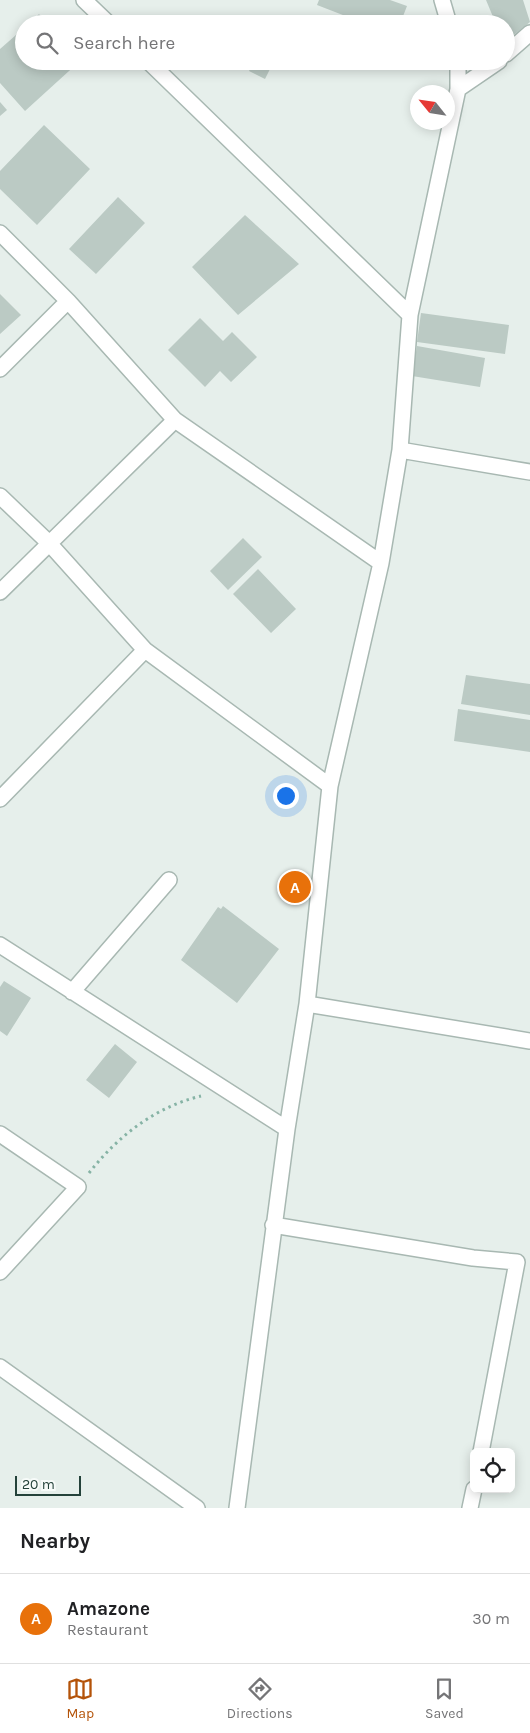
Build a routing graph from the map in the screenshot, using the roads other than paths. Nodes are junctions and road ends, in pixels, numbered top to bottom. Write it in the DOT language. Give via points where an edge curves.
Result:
graph roads {
  1 [pos="84,0"];
  2 [pos="442,0"];
  3 [pos="100,15"];
  4 [pos="446,15"];
  5 [pos="530,33"];
  6 [pos="515,46"];
  7 [pos="157,70"];
  8 [pos="458,70"];
  9 [pos="486,70"];
  10 [pos="458,90"];
  11 [pos="0,233"];
  12 [pos="68,301"];
  13 [pos="410,315"];
  14 [pos="0,369"];
  15 [pos="175,420"];
  16 [pos="400,450"];
  17 [pos="530,472"];
  18 [pos="0,496"];
  19 [pos="48,542"];
  20 [pos="381,563"];
  21 [pos="0,592"];
  22 [pos="145,650"];
  23 [pos="330,786"];
  24 [pos="0,799"];
  25 [pos="169,880"];
  26 [pos="0,944"];
  27 [pos="72,992"];
  28 [pos="307,1004"];
  29 [pos="530,1041"];
  30 [pos="287,1129"];
  31 [pos="0,1134"];
  32 [pos="273,1225"];
  33 [pos="0,1272"];
  34 [pos="0,1367"];
  35 [pos="482,1448"];
  36 [pos="473,1493"];
  37 [pos="197,1508"];
  38 [pos="237,1508"];
  39 [pos="470,1508"];
  1 -- 3 [label="street"];
  2 -- 4 [label="street"];
  5 -- 6 [label="street"];
  7 -- 13 [label="street"];
  8 -- 10 [label="street"];
  9 -- 10 [label="street"];
  10 -- 13 [label="street"];
  11 -- 12 [label="street"];
  12 -- 14 [label="street"];
  12 -- 15 [label="street"];
  13 -- 16 [label="street"];
  15 -- 19 [label="street"];
  15 -- 20 [label="street"];
  16 -- 17 [label="street"];
  16 -- 20 [label="street"];
  18 -- 19 [label="street"];
  19 -- 21 [label="street"];
  19 -- 22 [label="street"];
  20 -- 23 [label="street"];
  22 -- 23 [label="street"];
  22 -- 24 [label="street"];
  23 -- 28 [label="street"];
  25 -- 27 [label="street"];
  26 -- 27 [label="street"];
  27 -- 30 [label="street"];
  28 -- 29 [label="street"];
  28 -- 30 [label="street"];
  30 -- 32 [label="street"];
  31 -- 33 [label="street" via="78,1187"];
  32 -- 35 [label="street" via="473,1258 517,1262"];
  32 -- 38 [label="street"];
  34 -- 37 [label="street"];
  36 -- 39 [label="street"];
}
